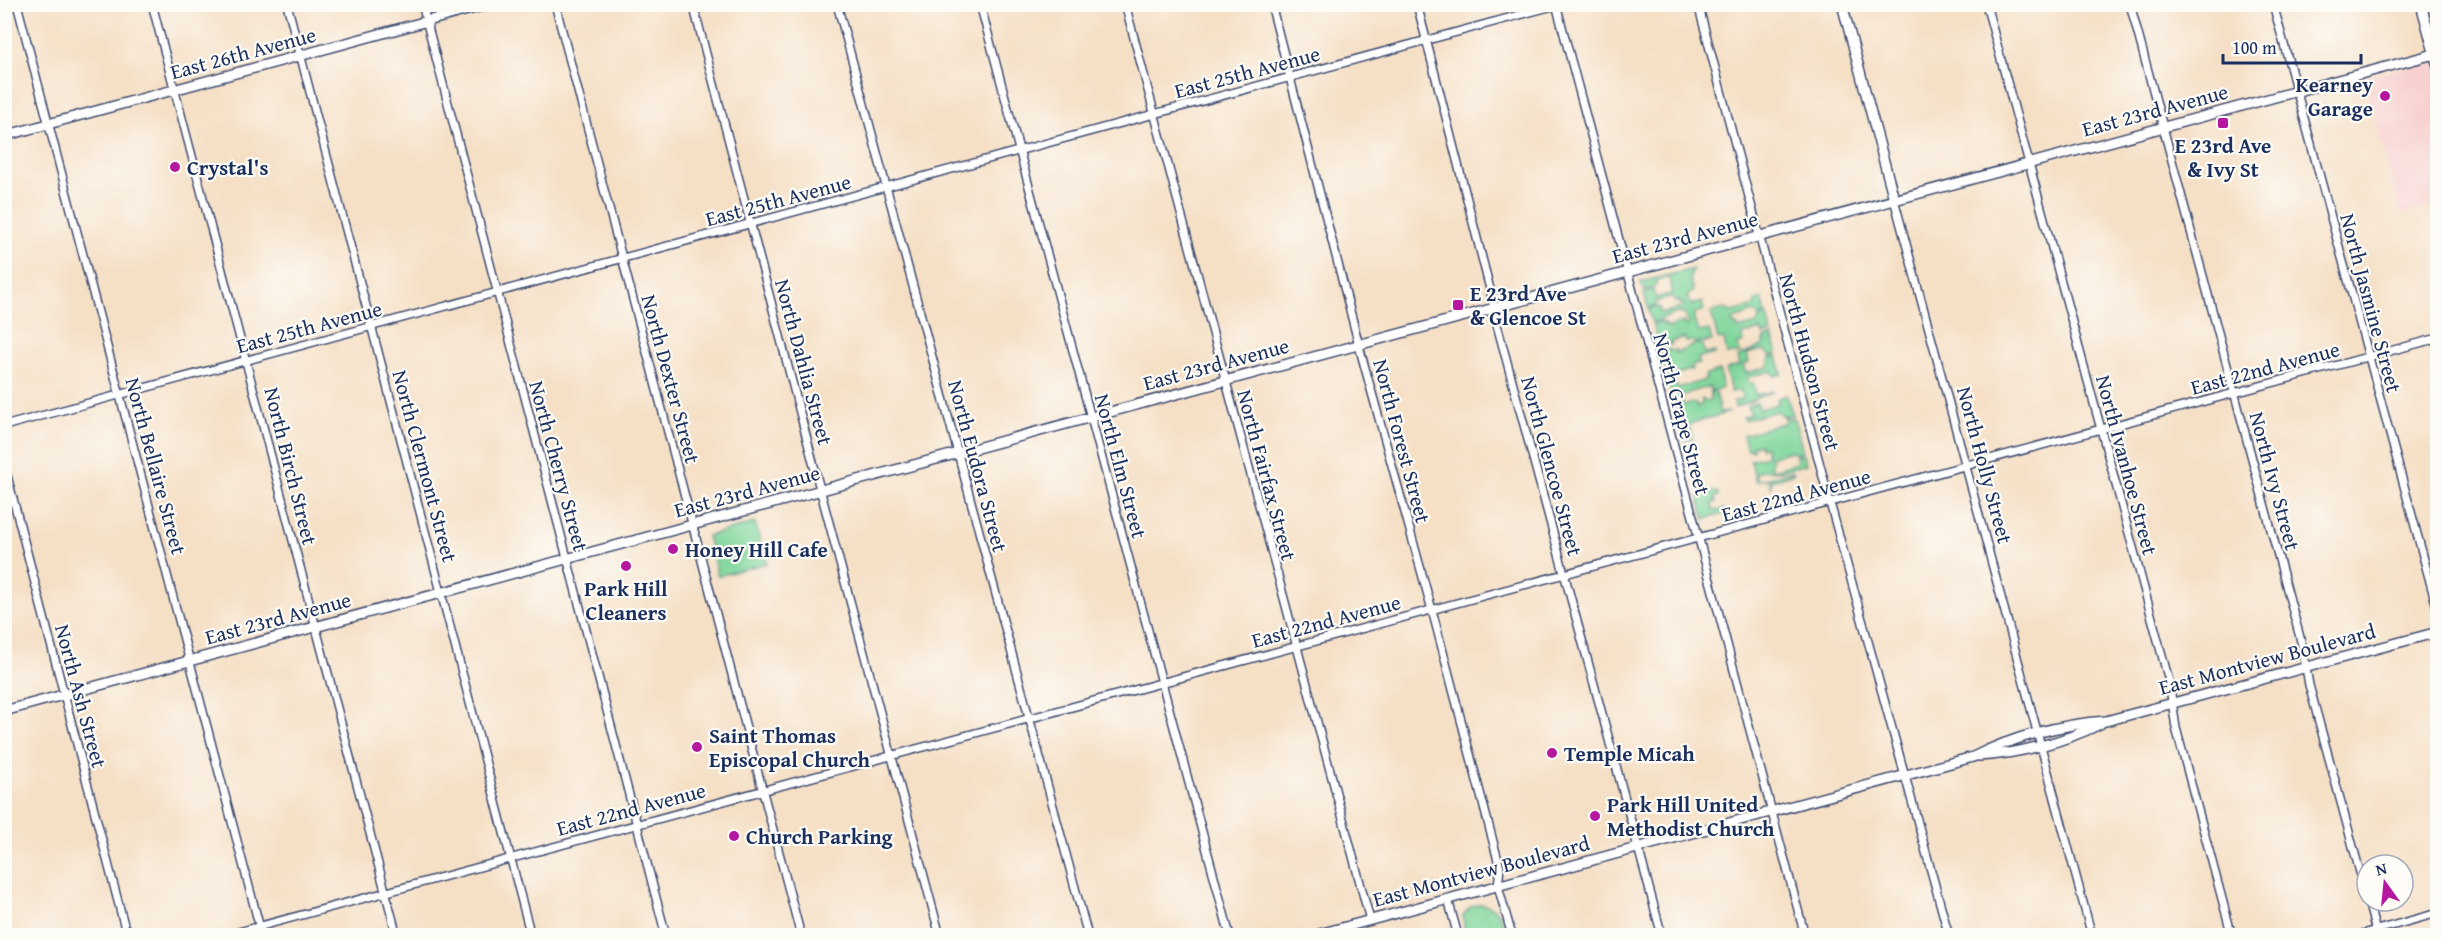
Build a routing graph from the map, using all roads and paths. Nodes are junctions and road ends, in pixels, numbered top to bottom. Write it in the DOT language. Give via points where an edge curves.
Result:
graph roads {
  1 [pos="16,4"];
  2 [pos="152,4"];
  3 [pos="287,4"];
  4 [pos="422,4"];
  5 [pos="490,4"];
  6 [pos="555,4"];
  7 [pos="693,4"];
  8 [pos="837,4"];
  9 [pos="980,4"];
  10 [pos="1125,4"];
  11 [pos="1271,4"];
  12 [pos="1417,4"];
  13 [pos="1698,4"];
  14 [pos="1842,4"];
  15 [pos="1986,4"];
  16 [pos="2130,4"];
  17 [pos="2273,4"];
  18 [pos="2421,4"];
  19 [pos="1557,5"];
  20 [pos="426,22"];
  21 [pos="1427,41"];
  22 [pos="2436,53"];
  23 [pos="301,56"];
  24 [pos="2438,67"];
  25 [pos="1290,77"];
  26 [pos="174,90"];
  27 [pos="2296,91"];
  28 [pos="1155,114"];
  29 [pos="48,124"];
  30 [pos="2162,127"];
  31 [pos="4,136"];
  32 [pos="1019,150"];
  33 [pos="2029,163"];
  34 [pos="886,187"];
  35 [pos="1894,200"];
  36 [pos="751,224"];
  37 [pos="1759,236"];
  38 [pos="622,259"];
  39 [pos="1626,271"];
  40 [pos="497,294"];
  41 [pos="1494,308"];
  42 [pos="371,327"];
  43 [pos="2438,338"];
  44 [pos="1359,344"];
  45 [pos="2369,357"];
  46 [pos="247,361"];
  47 [pos="1224,380"];
  48 [pos="2234,393"];
  49 [pos="121,394"];
  50 [pos="1091,417"];
  51 [pos="4,426"];
  52 [pos="2100,429"];
  53 [pos="957,453"];
  54 [pos="4,464"];
  55 [pos="1966,465"];
  56 [pos="820,489"];
  57 [pos="1830,502"];
  58 [pos="692,524"];
  59 [pos="1698,538"];
  60 [pos="567,558"];
  61 [pos="1564,574"];
  62 [pos="440,592"];
  63 [pos="1432,610"];
  64 [pos="2438,611"];
  65 [pos="315,626"];
  66 [pos="2438,632"];
  67 [pos="1297,646"];
  68 [pos="190,661"];
  69 [pos="2306,667"];
  70 [pos="1163,682"];
  71 [pos="64,695"];
  72 [pos="2172,703"];
  73 [pos="4,711"];
  74 [pos="1029,718"];
  75 [pos="2106,721"];
  76 [pos="2038,734"];
  77 [pos="2041,744"];
  78 [pos="892,755"];
  79 [pos="1972,757"];
  80 [pos="1905,775"];
  81 [pos="763,790"];
  82 [pos="1772,812"];
  83 [pos="636,824"];
  84 [pos="1638,848"];
  85 [pos="2355,855"];
  86 [pos="511,858"];
  87 [pos="1498,885"];
  88 [pos="385,892"];
  89 [pos="1448,899"];
  90 [pos="2371,913"];
  91 [pos="2438,913"];
  92 [pos="1370,920"];
  93 [pos="259,926"];
  94 [pos="2377,933"];
  95 [pos="127,936"];
  96 [pos="224,936"];
  97 [pos="262,936"];
  98 [pos="397,936"];
  99 [pos="531,936"];
  100 [pos="666,936"];
  101 [pos="801,936"];
  102 [pos="940,936"];
  103 [pos="1088,936"];
  104 [pos="1230,936"];
  105 [pos="1312,936"];
  106 [pos="1458,936"];
  107 [pos="1512,936"];
  108 [pos="1662,936"];
  109 [pos="1805,936"];
  110 [pos="1949,936"];
  111 [pos="2092,936"];
  112 [pos="2232,936"];
  113 [pos="2355,936"];
  1 -- 29 [label="street, North Bellaire Street"];
  2 -- 26 [label="street, North Birch Street"];
  3 -- 23 [label="street, North Clermont Street"];
  4 -- 20 [label="street, North Cherry Street"];
  5 -- 20 [label="street, East 26th Avenue"];
  6 -- 38 [label="street, North Dexter Street"];
  7 -- 36 [label="street, North Dahlia Street"];
  8 -- 34 [label="street, North Eudora Street"];
  9 -- 32 [label="street, North Elm Street"];
  10 -- 28 [label="street, North Fairfax Street"];
  11 -- 25 [label="street, North Forest Street"];
  12 -- 21 [label="street, North Glencoe Street"];
  13 -- 37 [label="street, North Hudson Street"];
  14 -- 35 [label="street, North Holly Street"];
  15 -- 33 [label="street, North Ivanhoe Street"];
  16 -- 30 [label="street, North Ivy Street"];
  17 -- 27 [label="street, North Jasmine Street"];
  18 -- 22 [label="street"];
  19 -- 21 [label="street, East 25th Avenue"];
  19 -- 39 [label="street, North Grape Street"];
  20 -- 23 [label="street, East 26th Avenue"];
  20 -- 40 [label="street, North Cherry Street"];
  21 -- 25 [label="street, East 25th Avenue"];
  21 -- 41 [label="street, North Glencoe Street"];
  22 -- 24 [label="street"];
  22 -- 27 [label="street, East 23rd Avenue"];
  23 -- 26 [label="street, East 26th Avenue"];
  23 -- 42 [label="street, North Clermont Street"];
  25 -- 28 [label="street, East 25th Avenue"];
  25 -- 44 [label="street, North Forest Street"];
  26 -- 29 [label="street, East 26th Avenue"];
  26 -- 46 [label="street, North Birch Street"];
  27 -- 30 [label="street, East 23rd Avenue"];
  27 -- 45 [label="street, North Jasmine Street"];
  28 -- 32 [label="street, East 25th Avenue"];
  28 -- 47 [label="street, North Fairfax Street"];
  29 -- 31 [label="street, East 26th Avenue"];
  29 -- 49 [label="street, North Bellaire Street"];
  30 -- 33 [label="street, East 23rd Avenue"];
  30 -- 48 [label="street, North Ivy Street"];
  32 -- 34 [label="street, East 25th Avenue"];
  32 -- 50 [label="street, North Elm Street"];
  33 -- 35 [label="street, East 23rd Avenue"];
  33 -- 52 [label="street, North Ivanhoe Street"];
  34 -- 36 [label="street, East 25th Avenue"];
  34 -- 53 [label="street, North Eudora Street"];
  35 -- 37 [label="street, East 23rd Avenue"];
  35 -- 55 [label="street, North Holly Street"];
  36 -- 38 [label="street, East 25th Avenue"];
  36 -- 56 [label="street, North Dahlia Street"];
  37 -- 39 [label="street, East 23rd Avenue"];
  37 -- 57 [label="street, North Hudson Street"];
  38 -- 40 [label="street, East 25th Avenue"];
  38 -- 58 [label="street, North Dexter Street"];
  39 -- 41 [label="street, East 23rd Avenue"];
  39 -- 59 [label="street, North Grape Street"];
  40 -- 42 [label="street, East 25th Avenue"];
  40 -- 60 [label="street, North Cherry Street"];
  41 -- 44 [label="street, East 23rd Avenue"];
  41 -- 61 [label="street, North Glencoe Street"];
  42 -- 46 [label="street, East 25th Avenue"];
  42 -- 62 [label="street, North Clermont Street"];
  43 -- 45 [label="street, East 22nd Avenue"];
  44 -- 47 [label="street, East 23rd Avenue"];
  44 -- 63 [label="street, North Forest Street"];
  45 -- 48 [label="street, East 22nd Avenue"];
  45 -- 64 [label="street, North Jasmine Street"];
  46 -- 49 [label="street, East 25th Avenue"];
  46 -- 65 [label="street, North Birch Street"];
  47 -- 50 [label="street, East 23rd Avenue"];
  47 -- 67 [label="street, North Fairfax Street"];
  48 -- 52 [label="street, East 22nd Avenue"];
  48 -- 69 [label="street, North Ivy Street"];
  49 -- 51 [label="street, East 25th Avenue"];
  49 -- 68 [label="street, North Bellaire Street"];
  50 -- 53 [label="street, East 23rd Avenue"];
  50 -- 70 [label="street, North Elm Street"];
  52 -- 55 [label="street, East 22nd Avenue"];
  52 -- 72 [label="street, North Ivanhoe Street"];
  53 -- 56 [label="street, East 23rd Avenue"];
  53 -- 74 [label="street, North Eudora Street"];
  54 -- 71 [label="street, North Ash Street"];
  55 -- 57 [label="street, East 22nd Avenue"];
  55 -- 76 [label="street, North Holly Street"];
  56 -- 58 [label="street, East 23rd Avenue"];
  56 -- 78 [label="street, North Dahlia Street"];
  57 -- 59 [label="street, East 22nd Avenue"];
  57 -- 80 [label="street, North Hudson Street"];
  58 -- 60 [label="street, East 23rd Avenue"];
  58 -- 81 [label="street, North Dexter Street"];
  59 -- 61 [label="street, East 22nd Avenue"];
  59 -- 82 [label="street, North Grape Street"];
  60 -- 62 [label="street, East 23rd Avenue"];
  60 -- 83 [label="street, North Cherry Street"];
  61 -- 63 [label="street, East 22nd Avenue"];
  61 -- 84 [label="street, North Glencoe Street"];
  62 -- 65 [label="street, East 23rd Avenue"];
  62 -- 86 [label="street, North Clermont Street"];
  63 -- 67 [label="street, East 22nd Avenue"];
  63 -- 87 [label="street, North Forest Street" via="1500,868"];
  65 -- 68 [label="street, East 23rd Avenue"];
  65 -- 88 [label="street, North Birch Street"];
  66 -- 69 [label="street, East Montview Boulevard"];
  67 -- 70 [label="street, East 22nd Avenue"];
  67 -- 92 [label="street, North Fairfax Street"];
  68 -- 71 [label="street, East 23rd Avenue"];
  68 -- 93 [label="street, North Bellaire Street"];
  69 -- 72 [label="street, East Montview Boulevard"];
  69 -- 85 [label="street, North Ivy Street"];
  70 -- 74 [label="street, East 22nd Avenue"];
  70 -- 104 [label="street, North Elm Street"];
  71 -- 73 [label="street, East 23rd Avenue"];
  71 -- 95 [label="street, North Ash Street"];
  72 -- 75 [label="street, East Montview Boulevard"];
  72 -- 112 [label="street, North Ivanhoe Street" via="2175,728"];
  74 -- 78 [label="street, East 22nd Avenue"];
  74 -- 103 [label="street, North Eudora Street"];
  75 -- 76 [label="street, East Montview Boulevard" via="2078,723"];
  75 -- 77 [label="street, East Montview Boulevard"];
  76 -- 77 [label="street, North Holly Street"];
  76 -- 79 [label="street, East Montview Boulevard"];
  77 -- 79 [label="street, East Montview Boulevard"];
  77 -- 111 [label="street, North Holly Street"];
  78 -- 81 [label="street, East 22nd Avenue"];
  78 -- 102 [label="street, North Dahlia Street"];
  79 -- 80 [label="street, East Montview Boulevard"];
  80 -- 82 [label="street, East Montview Boulevard"];
  80 -- 110 [label="street, North Hudson Street"];
  81 -- 83 [label="street, East 22nd Avenue"];
  81 -- 101 [label="street, North Dexter Street"];
  82 -- 84 [label="street, East Montview Boulevard"];
  82 -- 109 [label="street, North Grape Street"];
  83 -- 86 [label="street, East 22nd Avenue"];
  83 -- 100 [label="street, North Cherry Street"];
  84 -- 87 [label="street, East Montview Boulevard"];
  84 -- 108 [label="street, North Glencoe Street"];
  86 -- 88 [label="street, East 22nd Avenue"];
  86 -- 99 [label="street, North Clermont Street"];
  87 -- 89 [label="street, East Montview Boulevard"];
  87 -- 107 [label="street, North Forest Street"];
  88 -- 93 [label="street, East 22nd Avenue"];
  88 -- 98 [label="street, North Birch Street"];
  89 -- 92 [label="street, East Montview Boulevard"];
  89 -- 106 [label="street"];
  90 -- 94 [label="street, North Ivy Street"];
  91 -- 94 [label="street"];
  92 -- 105 [label="street, East Montview Boulevard"];
  93 -- 96 [label="street, East 22nd Avenue"];
  93 -- 97 [label="street, North Bellaire Street"];
  94 -- 113 [label="street"];
}
